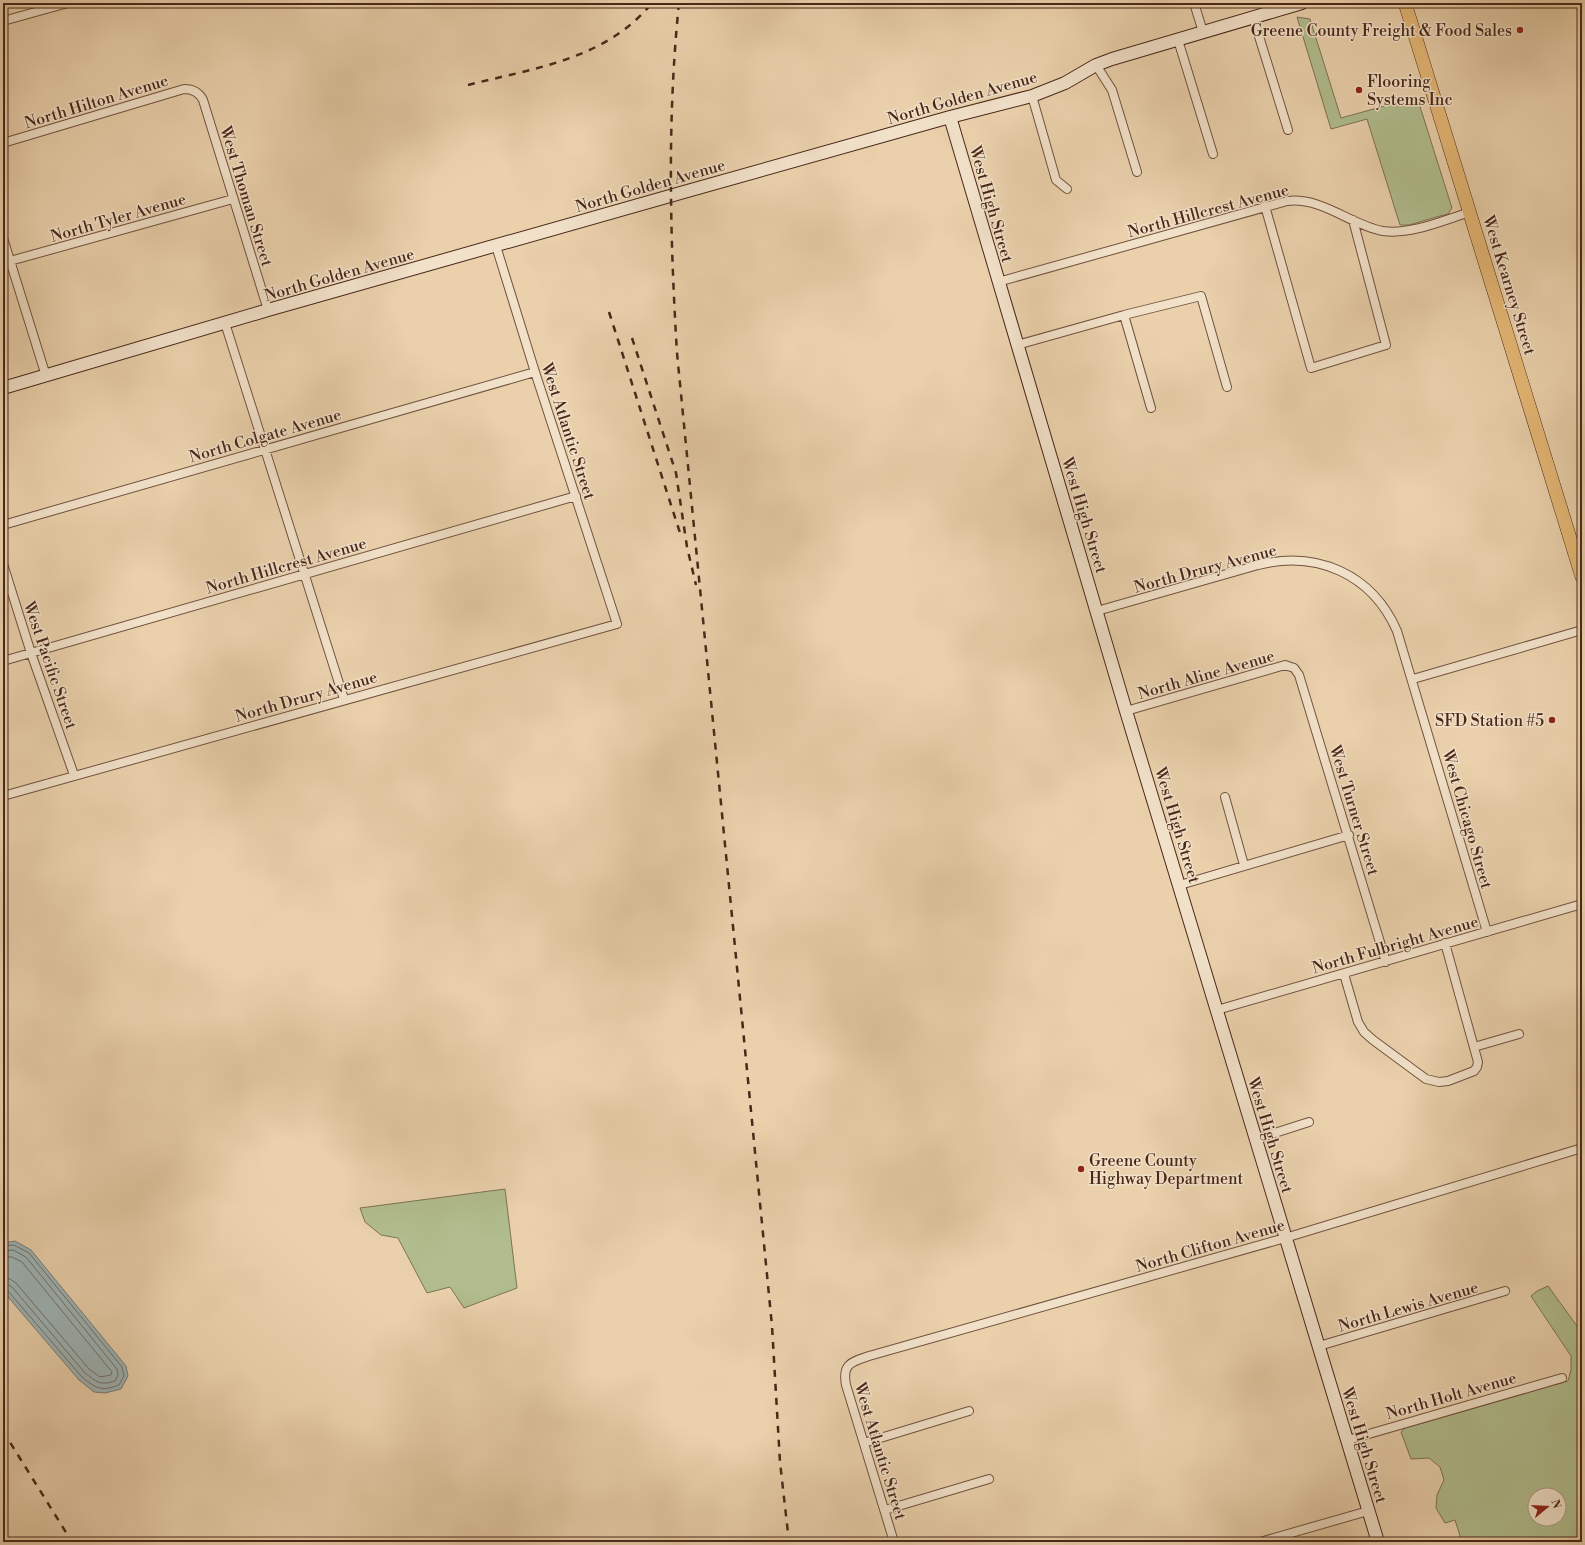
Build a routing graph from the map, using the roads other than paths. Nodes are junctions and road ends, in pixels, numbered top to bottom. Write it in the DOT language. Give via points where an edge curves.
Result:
graph roads {
  1 [pos="68,3"];
  2 [pos="1194,3"];
  3 [pos="1302,3"];
  4 [pos="1405,3"];
  5 [pos="1253,17"];
  6 [pos="3,21"];
  7 [pos="1203,32"];
  8 [pos="1178,40"];
  9 [pos="1096,65"];
  10 [pos="196,92"];
  11 [pos="1032,96"];
  12 [pos="950,117"];
  13 [pos="1288,130"];
  14 [pos="3,144"];
  15 [pos="1213,154"];
  16 [pos="1137,172"];
  17 [pos="1067,189"];
  18 [pos="233,199"];
  19 [pos="1265,206"];
  20 [pos="1470,212"];
  21 [pos="1353,220"];
  22 [pos="3,238"];
  23 [pos="496,246"];
  24 [pos="10,261"];
  25 [pos="998,282"];
  26 [pos="268,310"];
  27 [pos="1124,315"];
  28 [pos="225,323"];
  29 [pos="1017,346"];
  30 [pos="536,372"];
  31 [pos="46,376"];
  32 [pos="1227,387"];
  33 [pos="3,388"];
  34 [pos="1151,408"];
  35 [pos="264,450"];
  36 [pos="576,496"];
  37 [pos="3,525"];
  38 [pos="3,564"];
  39 [pos="1343,572"];
  40 [pos="304,574"];
  41 [pos="1582,577"];
  42 [pos="1097,611"];
  43 [pos="617,624"];
  44 [pos="1582,630"];
  45 [pos="31,653"];
  46 [pos="3,661"];
  47 [pos="1294,668"];
  48 [pos="1412,680"];
  49 [pos="344,699"];
  50 [pos="1126,711"];
  51 [pos="74,775"];
  52 [pos="3,796"];
  53 [pos="1225,798"];
  54 [pos="1348,835"];
  55 [pos="1244,865"];
  56 [pos="1180,885"];
  57 [pos="1582,904"];
  58 [pos="1487,932"];
  59 [pos="1445,943"];
  60 [pos="1386,962"];
  61 [pos="1344,974"];
  62 [pos="1217,1010"];
  63 [pos="1519,1034"];
  64 [pos="1474,1048"];
  65 [pos="1309,1122"];
  66 [pos="1256,1139"];
  67 [pos="1582,1148"];
  68 [pos="1285,1238"];
  69 [pos="1505,1292"];
  70 [pos="1319,1346"];
  71 [pos="847,1367"];
  72 [pos="1562,1378"];
  73 [pos="970,1411"];
  74 [pos="1348,1440"];
  75 [pos="864,1443"];
  76 [pos="989,1479"];
  77 [pos="885,1510"];
  78 [pos="1368,1511"];
  79 [pos="894,1542"];
  80 [pos="1260,1542"];
  81 [pos="1378,1542"];
  1 -- 6 [label="street"];
  2 -- 7 [label="street"];
  3 -- 5 [label="street, North Golden Avenue"];
  4 -- 20 [label="main road, West Kearney Street"];
  5 -- 7 [label="street, North Golden Avenue"];
  5 -- 13 [label="street"];
  7 -- 8 [label="street, North Golden Avenue"];
  8 -- 9 [label="street, North Golden Avenue"];
  8 -- 15 [label="street"];
  9 -- 11 [label="street, North Golden Avenue" via="1065,83"];
  9 -- 16 [label="street" via="1112,90"];
  10 -- 14 [label="street, North Hilton Avenue" via="184,90"];
  10 -- 18 [label="street, West Thoman Street" via="203,100"];
  11 -- 12 [label="street, North Golden Avenue"];
  11 -- 17 [label="street" via="1056,180"];
  12 -- 23 [label="street, North Golden Avenue"];
  12 -- 25 [label="street, West High Street"];
  18 -- 24 [label="street, North Tyler Avenue"];
  18 -- 26 [label="street, West Thoman Street"];
  19 -- 21 [label="street, North Hillcrest Avenue" via="1288,201 1306,201"];
  19 -- 21 [label="street" via="1311,368 1386,345"];
  19 -- 25 [label="street, North Hillcrest Avenue"];
  20 -- 21 [label="street, North Hillcrest Avenue" via="1398,232 1378,230"];
  20 -- 41 [label="main road, West Kearney Street"];
  22 -- 24 [label="street"];
  23 -- 26 [label="street, North Golden Avenue"];
  23 -- 30 [label="street, West Atlantic Street"];
  24 -- 31 [label="street"];
  25 -- 29 [label="street, West High Street"];
  26 -- 28 [label="street, North Golden Avenue"];
  27 -- 29 [label="street"];
  27 -- 32 [label="street" via="1201,296"];
  27 -- 34 [label="street"];
  28 -- 31 [label="street, North Golden Avenue"];
  28 -- 35 [label="street"];
  29 -- 42 [label="street, West High Street"];
  30 -- 35 [label="street, North Colgate Avenue"];
  30 -- 36 [label="street, West Atlantic Street"];
  31 -- 33 [label="street, North Golden Avenue"];
  35 -- 37 [label="street, North Colgate Avenue"];
  35 -- 40 [label="street"];
  36 -- 40 [label="street, North Hillcrest Avenue"];
  36 -- 43 [label="street, West Atlantic Street"];
  38 -- 45 [label="street, West Pacific Street"];
  39 -- 42 [label="street, North Drury Avenue" via="1312,562 1276,561"];
  39 -- 48 [label="street, West Chicago Street" via="1366,588 1389,615 1397,631"];
  40 -- 45 [label="street, North Hillcrest Avenue"];
  40 -- 49 [label="street"];
  42 -- 50 [label="street, West High Street"];
  43 -- 49 [label="street, North Drury Avenue"];
  44 -- 48 [label="street"];
  45 -- 46 [label="street, North Hillcrest Avenue"];
  45 -- 51 [label="street, West Pacific Street"];
  47 -- 50 [label="street, North Aline Avenue" via="1284,665"];
  47 -- 54 [label="street, West Turner Street" via="1299,675"];
  48 -- 58 [label="street, West Chicago Street"];
  49 -- 51 [label="street, North Drury Avenue"];
  50 -- 56 [label="street, West High Street"];
  51 -- 52 [label="street, North Drury Avenue"];
  53 -- 55 [label="street"];
  54 -- 55 [label="street"];
  54 -- 60 [label="street, West Turner Street"];
  55 -- 56 [label="street"];
  56 -- 62 [label="street, West High Street"];
  57 -- 58 [label="street, North Fulbright Avenue"];
  58 -- 59 [label="street, North Fulbright Avenue"];
  59 -- 60 [label="street, North Fulbright Avenue"];
  59 -- 64 [label="street"];
  60 -- 61 [label="street, North Fulbright Avenue"];
  61 -- 62 [label="street, North Fulbright Avenue"];
  61 -- 64 [label="street" via="1356,1016 1364,1032 1426,1079 1444,1082 1474,1072 1478,1064"];
  62 -- 66 [label="street, West High Street"];
  63 -- 64 [label="street"];
  65 -- 66 [label="street"];
  66 -- 68 [label="street, West High Street"];
  67 -- 68 [label="street, North Clifton Avenue"];
  68 -- 70 [label="street, West High Street"];
  68 -- 71 [label="street, North Clifton Avenue" via="869,1356"];
  69 -- 70 [label="street, North Lewis Avenue"];
  70 -- 74 [label="street, West High Street"];
  71 -- 75 [label="street, West Atlantic Street" via="844,1374 846,1385"];
  72 -- 74 [label="street, North Holt Avenue"];
  73 -- 75 [label="street"];
  74 -- 78 [label="street, West High Street"];
  75 -- 77 [label="street, West Atlantic Street"];
  76 -- 77 [label="street"];
  77 -- 79 [label="street, West Atlantic Street"];
  78 -- 80 [label="street"];
  78 -- 81 [label="street, West High Street"];
}
